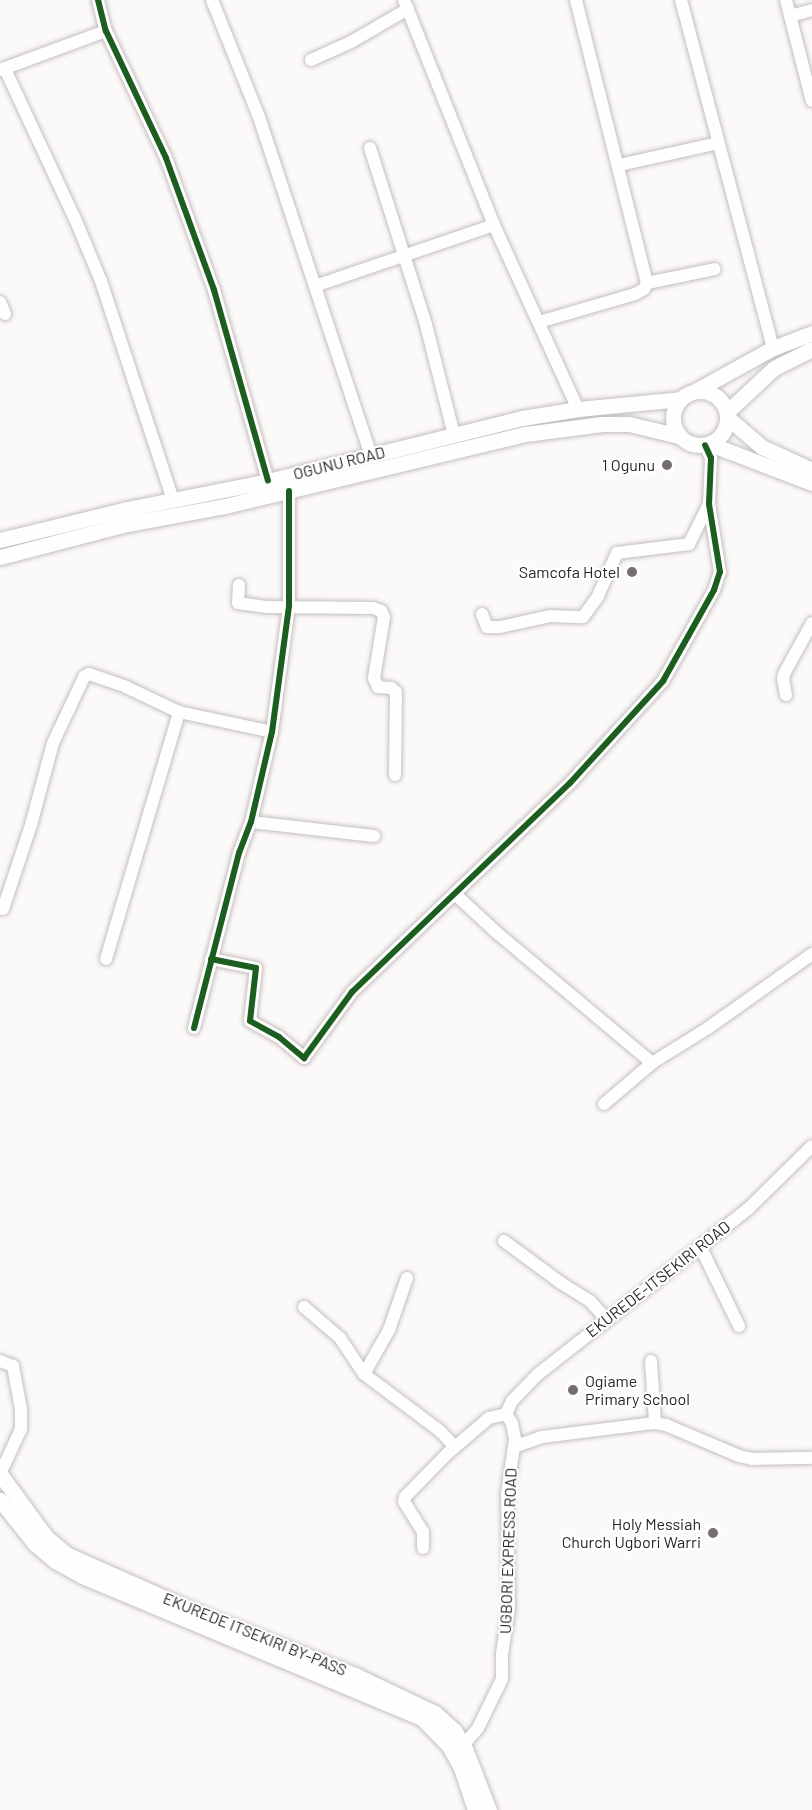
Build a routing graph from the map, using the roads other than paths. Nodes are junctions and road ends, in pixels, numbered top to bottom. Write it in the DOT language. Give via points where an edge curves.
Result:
graph roads {
  1 [pos="98,0"];
  2 [pos="212,0"];
  3 [pos="576,0"];
  4 [pos="681,0"];
  5 [pos="786,0"];
  6 [pos="406,4"];
  7 [pos="812,10"];
  8 [pos="789,16"];
  9 [pos="106,31"];
  10 [pos="311,60"];
  11 [pos="2,70"];
  12 [pos="812,101"];
  13 [pos="718,142"];
  14 [pos="370,148"];
  15 [pos="619,165"];
  16 [pos="494,225"];
  17 [pos="404,257"];
  18 [pos="715,269"];
  19 [pos="647,283"];
  20 [pos="315,286"];
  21 [pos="539,322"];
  22 [pos="812,333"];
  23 [pos="773,348"];
  24 [pos="812,349"];
  25 [pos="695,391"];
  26 [pos="681,399"];
  27 [pos="578,409"];
  28 [pos="728,415"];
  29 [pos="454,435"];
  30 [pos="679,436"];
  31 [pos="708,445"];
  32 [pos="371,454"];
  33 [pos="812,470"];
  34 [pos="331,472"];
  35 [pos="268,481"];
  36 [pos="812,483"];
  37 [pos="289,491"];
  38 [pos="173,500"];
  39 [pos="709,504"];
  40 [pos="0,540"];
  41 [pos="0,557"];
  42 [pos="238,585"];
  43 [pos="290,606"];
  44 [pos="482,614"];
  45 [pos="812,623"];
  46 [pos="786,694"];
  47 [pos="179,712"];
  48 [pos="272,732"];
  49 [pos="395,775"];
  50 [pos="251,822"];
  51 [pos="374,836"];
  52 [pos="456,894"];
  53 [pos="3,909"];
  54 [pos="812,954"];
  55 [pos="106,959"];
  56 [pos="212,959"];
  57 [pos="194,1028"];
  58 [pos="652,1063"];
  59 [pos="604,1104"];
  60 [pos="812,1146"];
  61 [pos="504,1241"];
  62 [pos="700,1248"];
  63 [pos="407,1278"];
  64 [pos="304,1307"];
  65 [pos="606,1319"];
  66 [pos="739,1326"];
  67 [pos="0,1361"];
  68 [pos="651,1361"];
  69 [pos="364,1374"];
  70 [pos="506,1414"];
  71 [pos="655,1423"];
  72 [pos="455,1447"];
  73 [pos="514,1447"];
  74 [pos="812,1458"];
  75 [pos="0,1474"];
  76 [pos="0,1500"];
  77 [pos="423,1548"];
  78 [pos="459,1750"];
  79 [pos="475,1810"];
  80 [pos="489,1810"];
  1 -- 9 [label="street"];
  2 -- 20 [label="street" via="259,117"];
  3 -- 15 [label="street"];
  4 -- 13 [label="street"];
  5 -- 8 [label="street"];
  6 -- 10 [label="street" via="351,42"];
  6 -- 16 [label="street"];
  7 -- 8 [label="street"];
  8 -- 12 [label="street"];
  9 -- 11 [label="street"];
  9 -- 35 [label="street" via="166,158 214,290"];
  11 -- 38 [label="street" via="76,220"];
  13 -- 15 [label="street"];
  13 -- 23 [label="street"];
  14 -- 17 [label="street"];
  15 -- 19 [label="street"];
  16 -- 17 [label="street"];
  16 -- 21 [label="street"];
  17 -- 20 [label="street"];
  17 -- 29 [label="street"];
  18 -- 19 [label="street"];
  19 -- 21 [label="street" via="635,294"];
  20 -- 32 [label="street"];
  21 -- 27 [label="street"];
  22 -- 23 [label="main road"];
  23 -- 25 [label="main road"];
  24 -- 28 [label="main road" via="774,368"];
  25 -- 26 [label="main road"];
  25 -- 28 [label="main road" via="716,395"];
  26 -- 27 [label="main road, OGUNU ROAD"];
  26 -- 30 [label="main road" via="673,413"];
  27 -- 29 [label="main road, OGUNU ROAD"];
  28 -- 31 [label="main road" via="723,434"];
  28 -- 33 [label="main road" via="762,447"];
  29 -- 32 [label="main road, OGUNU ROAD"];
  30 -- 31 [label="main road" via="691,444"];
  30 -- 34 [label="main road, OGUNU ROAD" via="629,424 602,424 525,434"];
  31 -- 36 [label="main road"];
  31 -- 39 [label="street"];
  32 -- 34 [label="main road, OGUNU ROAD"];
  34 -- 35 [label="main road, OGUNU ROAD"];
  34 -- 37 [label="main road, OGUNU ROAD"];
  35 -- 38 [label="main road, OGUNU ROAD"];
  37 -- 41 [label="main road, OGUNU ROAD" via="127,524"];
  37 -- 43 [label="street"];
  38 -- 40 [label="main road, OGUNU ROAD"];
  39 -- 44 [label="street" via="689,544 616,553 598,596 583,617 550,616 487,627"];
  39 -- 52 [label="street" via="720,572 700,617 663,681 570,783"];
  42 -- 43 [label="street" via="238,603"];
  43 -- 48 [label="street"];
  43 -- 49 [label="street" via="381,611 384,617 374,678 378,687 396,692"];
  45 -- 46 [label="street" via="785,672"];
  47 -- 48 [label="street"];
  47 -- 53 [label="street" via="97,675 84,677 52,743 31,825"];
  47 -- 55 [label="street"];
  48 -- 50 [label="street"];
  50 -- 51 [label="street"];
  50 -- 56 [label="street" via="239,853"];
  52 -- 56 [label="street" via="352,992 304,1058 279,1037 250,1021 256,968"];
  52 -- 58 [label="street"];
  54 -- 58 [label="street"];
  56 -- 57 [label="street"];
  58 -- 59 [label="street"];
  60 -- 62 [label="street, EKUREDE-ITSEKIRI ROAD" via="749,1208"];
  61 -- 65 [label="street" via="590,1301"];
  62 -- 65 [label="street, EKUREDE-ITSEKIRI ROAD"];
  62 -- 66 [label="street"];
  63 -- 69 [label="street" via="389,1330"];
  64 -- 69 [label="street" via="340,1338"];
  65 -- 70 [label="street, EKUREDE-ITSEKIRI ROAD" via="537,1375 512,1401"];
  67 -- 75 [label="street" via="13,1366 21,1429"];
  68 -- 71 [label="street"];
  69 -- 72 [label="street" via="440,1431"];
  70 -- 72 [label="street" via="489,1418"];
  70 -- 73 [label="street, UGBORI EXPRESS ROAD" via="514,1432"];
  71 -- 73 [label="street" via="542,1437"];
  71 -- 74 [label="street" via="752,1459"];
  72 -- 77 [label="street" via="405,1497 404,1502 423,1532"];
  73 -- 78 [label="street, UGBORI EXPRESS ROAD" via="507,1494 508,1608 502,1679 478,1728"];
  75 -- 78 [label="main road, EKUREDE ITSEKIRI BY-PASS" via="46,1537 66,1554 398,1694 435,1713 454,1730"];
  76 -- 78 [label="main road, EKUREDE ITSEKIRI BY-PASS" via="35,1544 55,1562 422,1718"];
  78 -- 79 [label="main road, EKUREDE ITSEKIRI BY-PASS"];
  78 -- 80 [label="main road, EKUREDE ITSEKIRI BY-PASS"];
}
